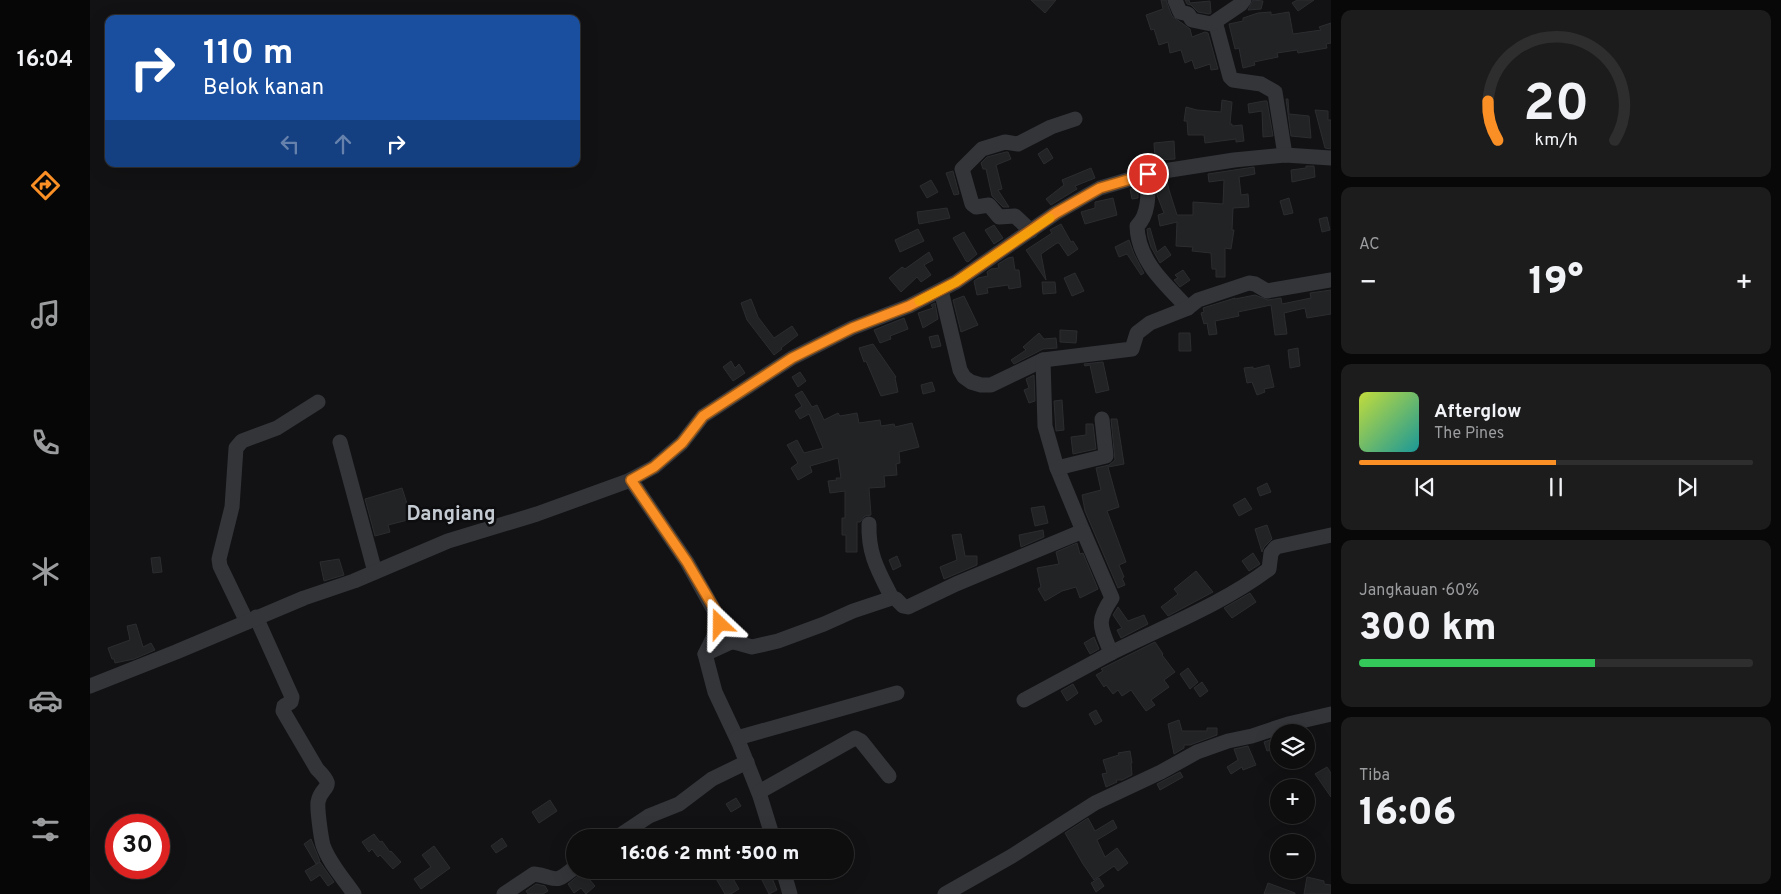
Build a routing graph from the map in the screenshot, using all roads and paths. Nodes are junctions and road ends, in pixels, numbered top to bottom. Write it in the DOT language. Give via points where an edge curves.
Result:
graph roads {
  1 [pos="1176,0"];
  2 [pos="1242,1"];
  3 [pos="1213,23"];
  4 [pos="1075,119"];
  5 [pos="1285,155"];
  6 [pos="1331,158"];
  7 [pos="1148,174"];
  8 [pos="1032,231"];
  9 [pos="1331,280"];
  10 [pos="941,290"];
  11 [pos="1188,308"];
  12 [pos="1043,360"];
  13 [pos="318,402"];
  14 [pos="1102,419"];
  15 [pos="340,442"];
  16 [pos="1057,468"];
  17 [pos="631,480"];
  18 [pos="869,524"];
  19 [pos="1083,530"];
  20 [pos="1331,535"];
  21 [pos="375,572"];
  22 [pos="892,598"];
  23 [pos="251,620"];
  24 [pos="1111,652"];
  25 [pos="706,654"];
  26 [pos="90,686"];
  27 [pos="897,693"];
  28 [pos="1024,700"];
  29 [pos="1331,714"];
  30 [pos="737,738"];
  31 [pos="747,762"];
  32 [pos="889,776"];
  33 [pos="759,792"];
  34 [pos="630,829"];
  35 [pos="770,829"];
  36 [pos="566,875"];
  37 [pos="785,879"];
  38 [pos="354,894"];
  39 [pos="504,894"];
  40 [pos="790,894"];
  41 [pos="945,894"];
  1 -- 3 [label="street" via="1180,12 1188,14 1192,20"];
  2 -- 3 [label="street"];
  3 -- 5 [label="street" via="1217,27 1230,77 1261,84 1274,92"];
  4 -- 8 [label="street" via="1018,144 1005,142 982,149 962,169 972,204 976,207 989,205 999,217 1015,216"];
  5 -- 6 [label="street"];
  5 -- 7 [label="street"];
  7 -- 8 [label="street" via="1100,188"];
  7 -- 11 [label="street" via="1149,196 1137,226 1144,257"];
  8 -- 10 [label="street"];
  9 -- 11 [label="street" via="1266,291 1249,283 1198,300"];
  10 -- 12 [label="street" via="964,378 981,385 991,385"];
  10 -- 17 [label="street" via="792,358 703,416 682,443 654,467"];
  11 -- 12 [label="street" via="1140,330 1132,349"];
  12 -- 16 [label="street" via="1044,419"];
  13 -- 23 [label="street" via="277,428 242,441 236,448 232,507 219,559"];
  14 -- 16 [label="street" via="1106,456"];
  15 -- 21 [label="street"];
  16 -- 19 [label="street"];
  17 -- 21 [label="street" via="537,514 448,540"];
  17 -- 25 [label="street" via="687,562 719,618 720,624"];
  18 -- 22 [label="street" via="873,558"];
  19 -- 22 [label="street" via="908,607"];
  19 -- 24 [label="street" via="1112,598 1101,616 1100,627"];
  20 -- 24 [label="street" via="1276,548 1271,553 1270,568 1256,579 1209,607"];
  21 -- 23 [label="street"];
  22 -- 25 [label="street" via="778,640 752,647 734,642"];
  23 -- 26 [label="street"];
  23 -- 38 [label="street" via="292,697 283,711 327,783 318,801 322,843"];
  24 -- 28 [label="street"];
  25 -- 30 [label="street" via="715,692"];
  27 -- 30 [label="street"];
  29 -- 41 [label="street" via="1237,738 1197,752 1095,803"];
  30 -- 31 [label="street"];
  31 -- 33 [label="street"];
  31 -- 34 [label="street" via="712,780 679,804 649,816"];
  32 -- 33 [label="street" via="855,738"];
  33 -- 35 [label="street"];
  36 -- 39 [label="street" via="556,880 534,874"];
  37 -- 40 [label="street"];
}
